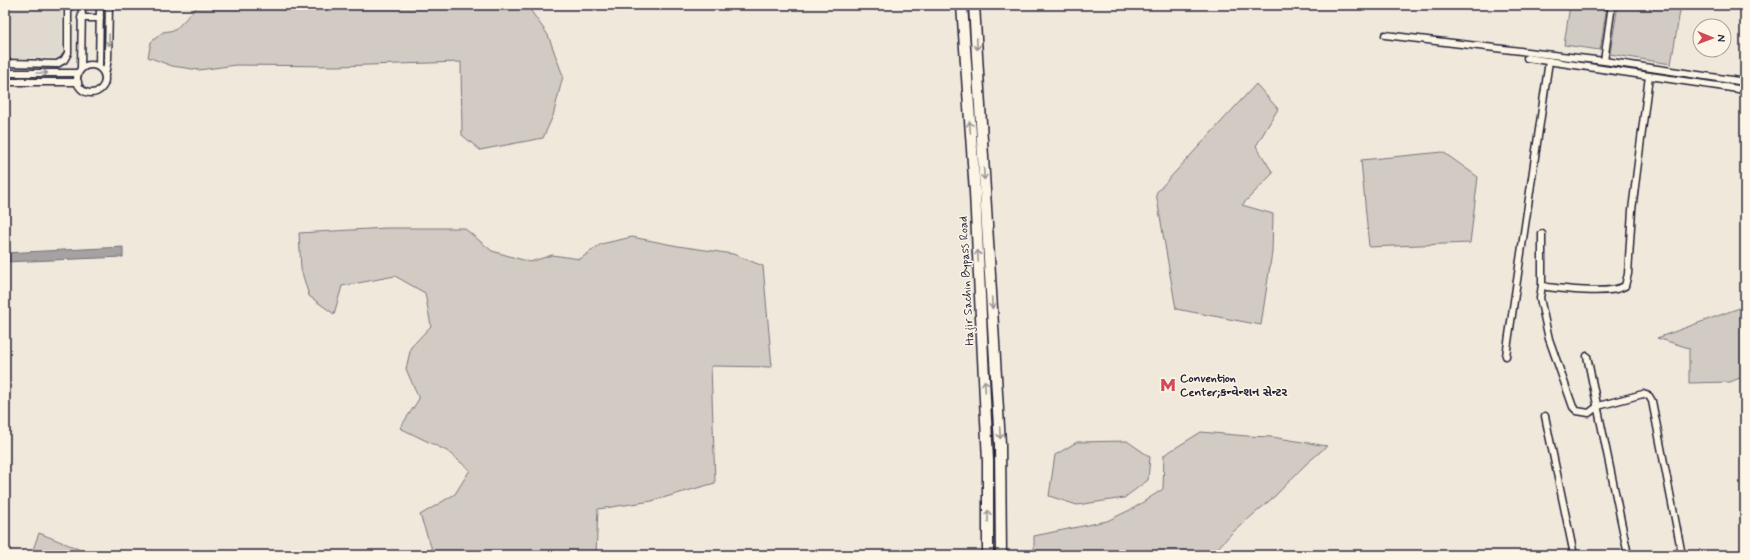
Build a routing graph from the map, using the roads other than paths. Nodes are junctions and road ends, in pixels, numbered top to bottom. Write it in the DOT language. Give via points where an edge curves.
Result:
graph roads {
  1 [pos="68,5"];
  2 [pos="82,5"];
  3 [pos="100,5"];
  4 [pos="109,5"];
  5 [pos="962,5"];
  6 [pos="974,5"];
  7 [pos="1612,5"];
  8 [pos="82,18"];
  9 [pos="100,18"];
  10 [pos="1385,35"];
  11 [pos="1526,58"];
  12 [pos="1549,61"];
  13 [pos="1604,61"];
  14 [pos="5,63"];
  15 [pos="99,67"];
  16 [pos="80,71"];
  17 [pos="5,73"];
  18 [pos="105,75"];
  19 [pos="1649,76"];
  20 [pos="5,82"];
  21 [pos="78,82"];
  22 [pos="1745,82"];
  23 [pos="1745,90"];
  24 [pos="1542,234"];
  25 [pos="1542,285"];
  26 [pos="1506,356"];
  27 [pos="1587,356"];
  28 [pos="1598,406"];
  29 [pos="1545,416"];
  30 [pos="988,555"];
  31 [pos="1001,555"];
  32 [pos="1574,555"];
  33 [pos="1628,555"];
  34 [pos="1682,555"];
  1 -- 14 [label="street" via="68,53 64,60 57,64"];
  2 -- 8 [label="street"];
  3 -- 9 [label="street"];
  4 -- 18 [label="street, one-way" via="108,59"];
  30 -- 5 [label="highway, Hajir Sachin Bypass Road, one-way" via="988,461 975,192"];
  6 -- 31 [label="highway, one-way" via="1000,444"];
  7 -- 13 [label="street"];
  8 -- 9 [label="street"];
  8 -- 16 [label="street"];
  9 -- 15 [label="street"];
  10 -- 13 [label="street"];
  11 -- 12 [label="street"];
  12 -- 19 [label="street"];
  12 -- 26 [label="street"];
  13 -- 22 [label="street"];
  15 -- 16 [label="street" via="90,64"];
  15 -- 18 [label="street"];
  17 -- 16 [label="street, one-way"];
  16 -- 21 [label="street"];
  18 -- 21 [label="street" via="102,88 94,92 81,89"];
  19 -- 23 [label="street"];
  19 -- 25 [label="street" via="1632,210 1628,281 1621,288 1593,290"];
  20 -- 21 [label="street"];
  24 -- 25 [label="street"];
  25 -- 28 [label="street" via="1540,298 1549,339 1570,400 1577,411 1584,413 1590,413"];
  27 -- 28 [label="street"];
  28 -- 33 [label="street"];
  28 -- 34 [label="street" via="1643,394 1652,401"];
  29 -- 32 [label="street"];
}
